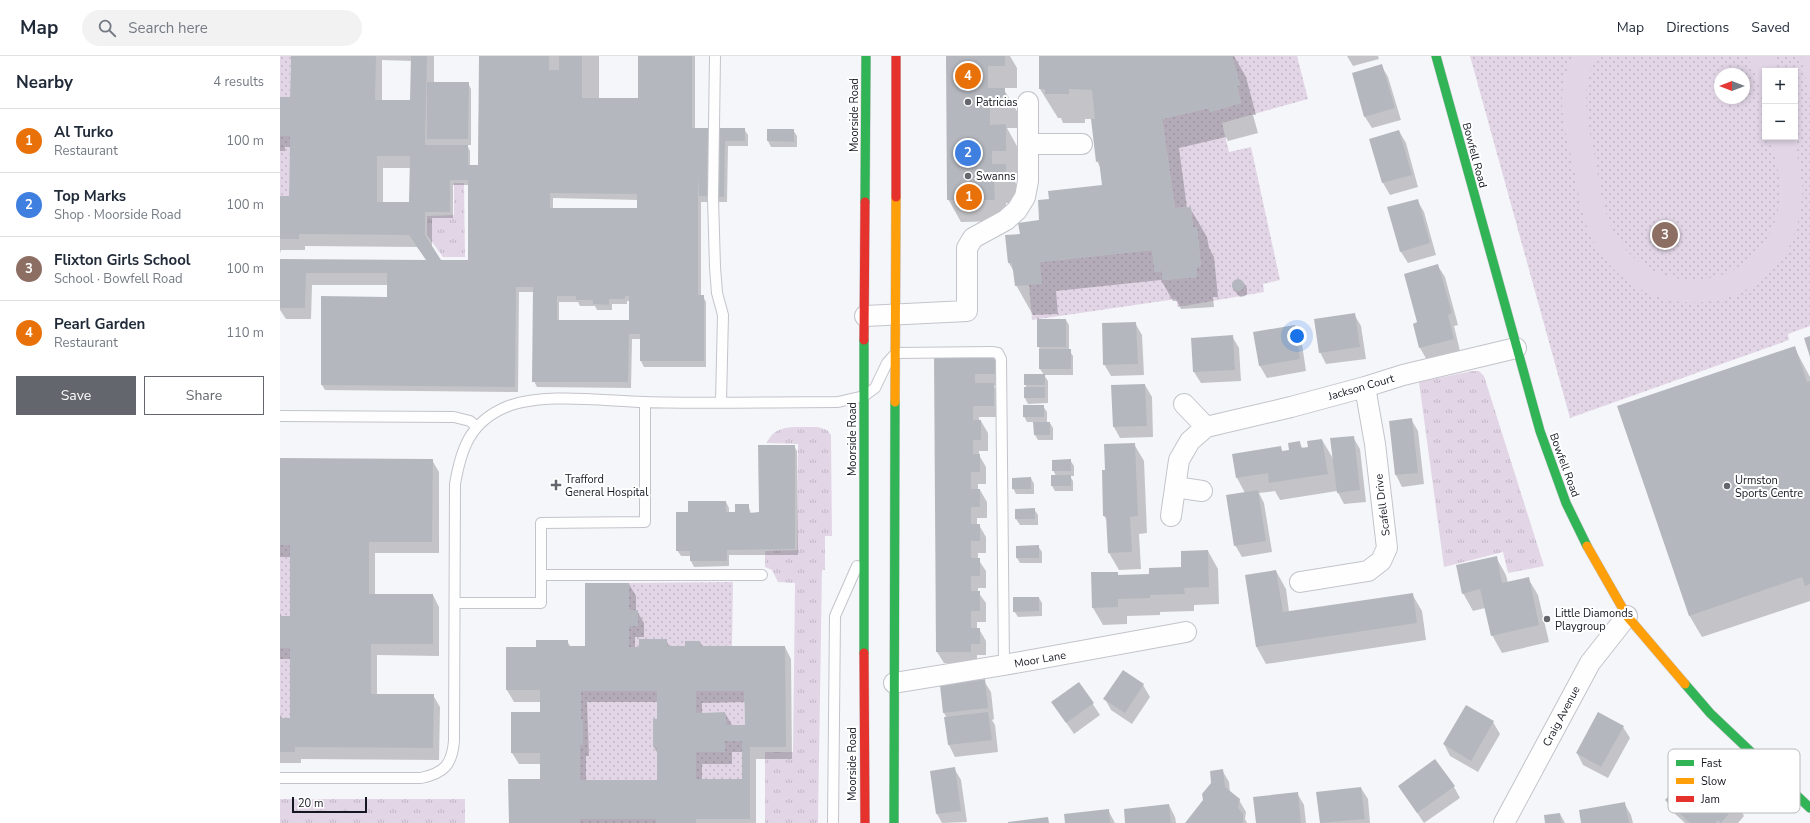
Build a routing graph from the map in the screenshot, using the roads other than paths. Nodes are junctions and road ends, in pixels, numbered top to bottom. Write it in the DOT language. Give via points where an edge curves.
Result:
graph roads {
  1 [pos="715,56"];
  2 [pos="866,56"];
  3 [pos="896,56"];
  4 [pos="1436,56"];
  5 [pos="1028,102"];
  6 [pos="1028,144"];
  7 [pos="1082,144"];
  8 [pos="895,315"];
  9 [pos="864,316"];
  10 [pos="1516,348"];
  11 [pos="896,353"];
  12 [pos="1365,387"];
  13 [pos="864,396"];
  14 [pos="645,402"];
  15 [pos="721,402"];
  16 [pos="1184,404"];
  17 [pos="280,416"];
  18 [pos="477,427"];
  19 [pos="1206,427"];
  20 [pos="1175,488"];
  21 [pos="1202,491"];
  22 [pos="1171,516"];
  23 [pos="863,552"];
  24 [pos="541,575"];
  25 [pos="762,575"];
  26 [pos="1300,582"];
  27 [pos="455,603"];
  28 [pos="1627,616"];
  29 [pos="1186,632"];
  30 [pos="1004,665"];
  31 [pos="864,685"];
  32 [pos="884,685"];
  33 [pos="1748,749"];
  34 [pos="280,778"];
  35 [pos="1800,798"];
  36 [pos="1810,808"];
  37 [pos="833,823"];
  38 [pos="865,823"];
  39 [pos="894,823"];
  40 [pos="1504,823"];
  1 -- 15 [label="lane" via="714,268 723,315"];
  2 -- 9 [label="street, Moorside Road"];
  3 -- 8 [label="street"];
  4 -- 10 [label="street, Bowfell Road"];
  5 -- 6 [label="street"];
  6 -- 7 [label="street"];
  6 -- 8 [label="street" via="1028,181 1025,196 1017,210 1006,220 973,238 967,248 967,311"];
  8 -- 9 [label="street"];
  8 -- 11 [label="street"];
  9 -- 13 [label="street, Moorside Road"];
  10 -- 12 [label="street, Jackson Court" via="1403,375"];
  10 -- 28 [label="street, Bowfell Road" via="1540,431 1566,503 1594,560"];
  11 -- 13 [label="lane" via="887,363 875,388"];
  11 -- 30 [label="lane" via="992,352 998,353 1001,359"];
  11 -- 32 [label="street"];
  12 -- 19 [label="street, Jackson Court"];
  12 -- 26 [label="street, Scafell Drive" via="1375,444 1387,548 1381,561 1368,571"];
  13 -- 15 [label="lane" via="838,402"];
  13 -- 23 [label="street, Moorside Road"];
  14 -- 15 [label="lane"];
  14 -- 18 [label="lane" via="583,399 520,402 504,408"];
  14 -- 24 [label="lane" via="645,522 541,523"];
  16 -- 19 [label="street"];
  17 -- 18 [label="lane" via="454,417 470,421"];
  18 -- 27 [label="lane" via="464,447 458,463 455,484"];
  19 -- 20 [label="street, Jackson Court" via="1190,441 1179,460"];
  20 -- 21 [label="street"];
  20 -- 22 [label="street, Jackson Court"];
  23 -- 31 [label="street, Moorside Road"];
  23 -- 37 [label="lane" via="835,616"];
  24 -- 25 [label="lane"];
  24 -- 27 [label="lane" via="541,603"];
  27 -- 34 [label="lane" via="454,741 450,762 443,770 433,776 416,779"];
  28 -- 33 [label="street, Bowfell Road" via="1710,713"];
  28 -- 40 [label="street, Craig Avenue" via="1590,663"];
  29 -- 30 [label="street, Moor Lane"];
  30 -- 32 [label="street, Moor Lane"];
  31 -- 32 [label="street"];
  31 -- 38 [label="street, Moorside Road"];
  32 -- 39 [label="street"];
  35 -- 36 [label="street, Bowfell Road"];
}
